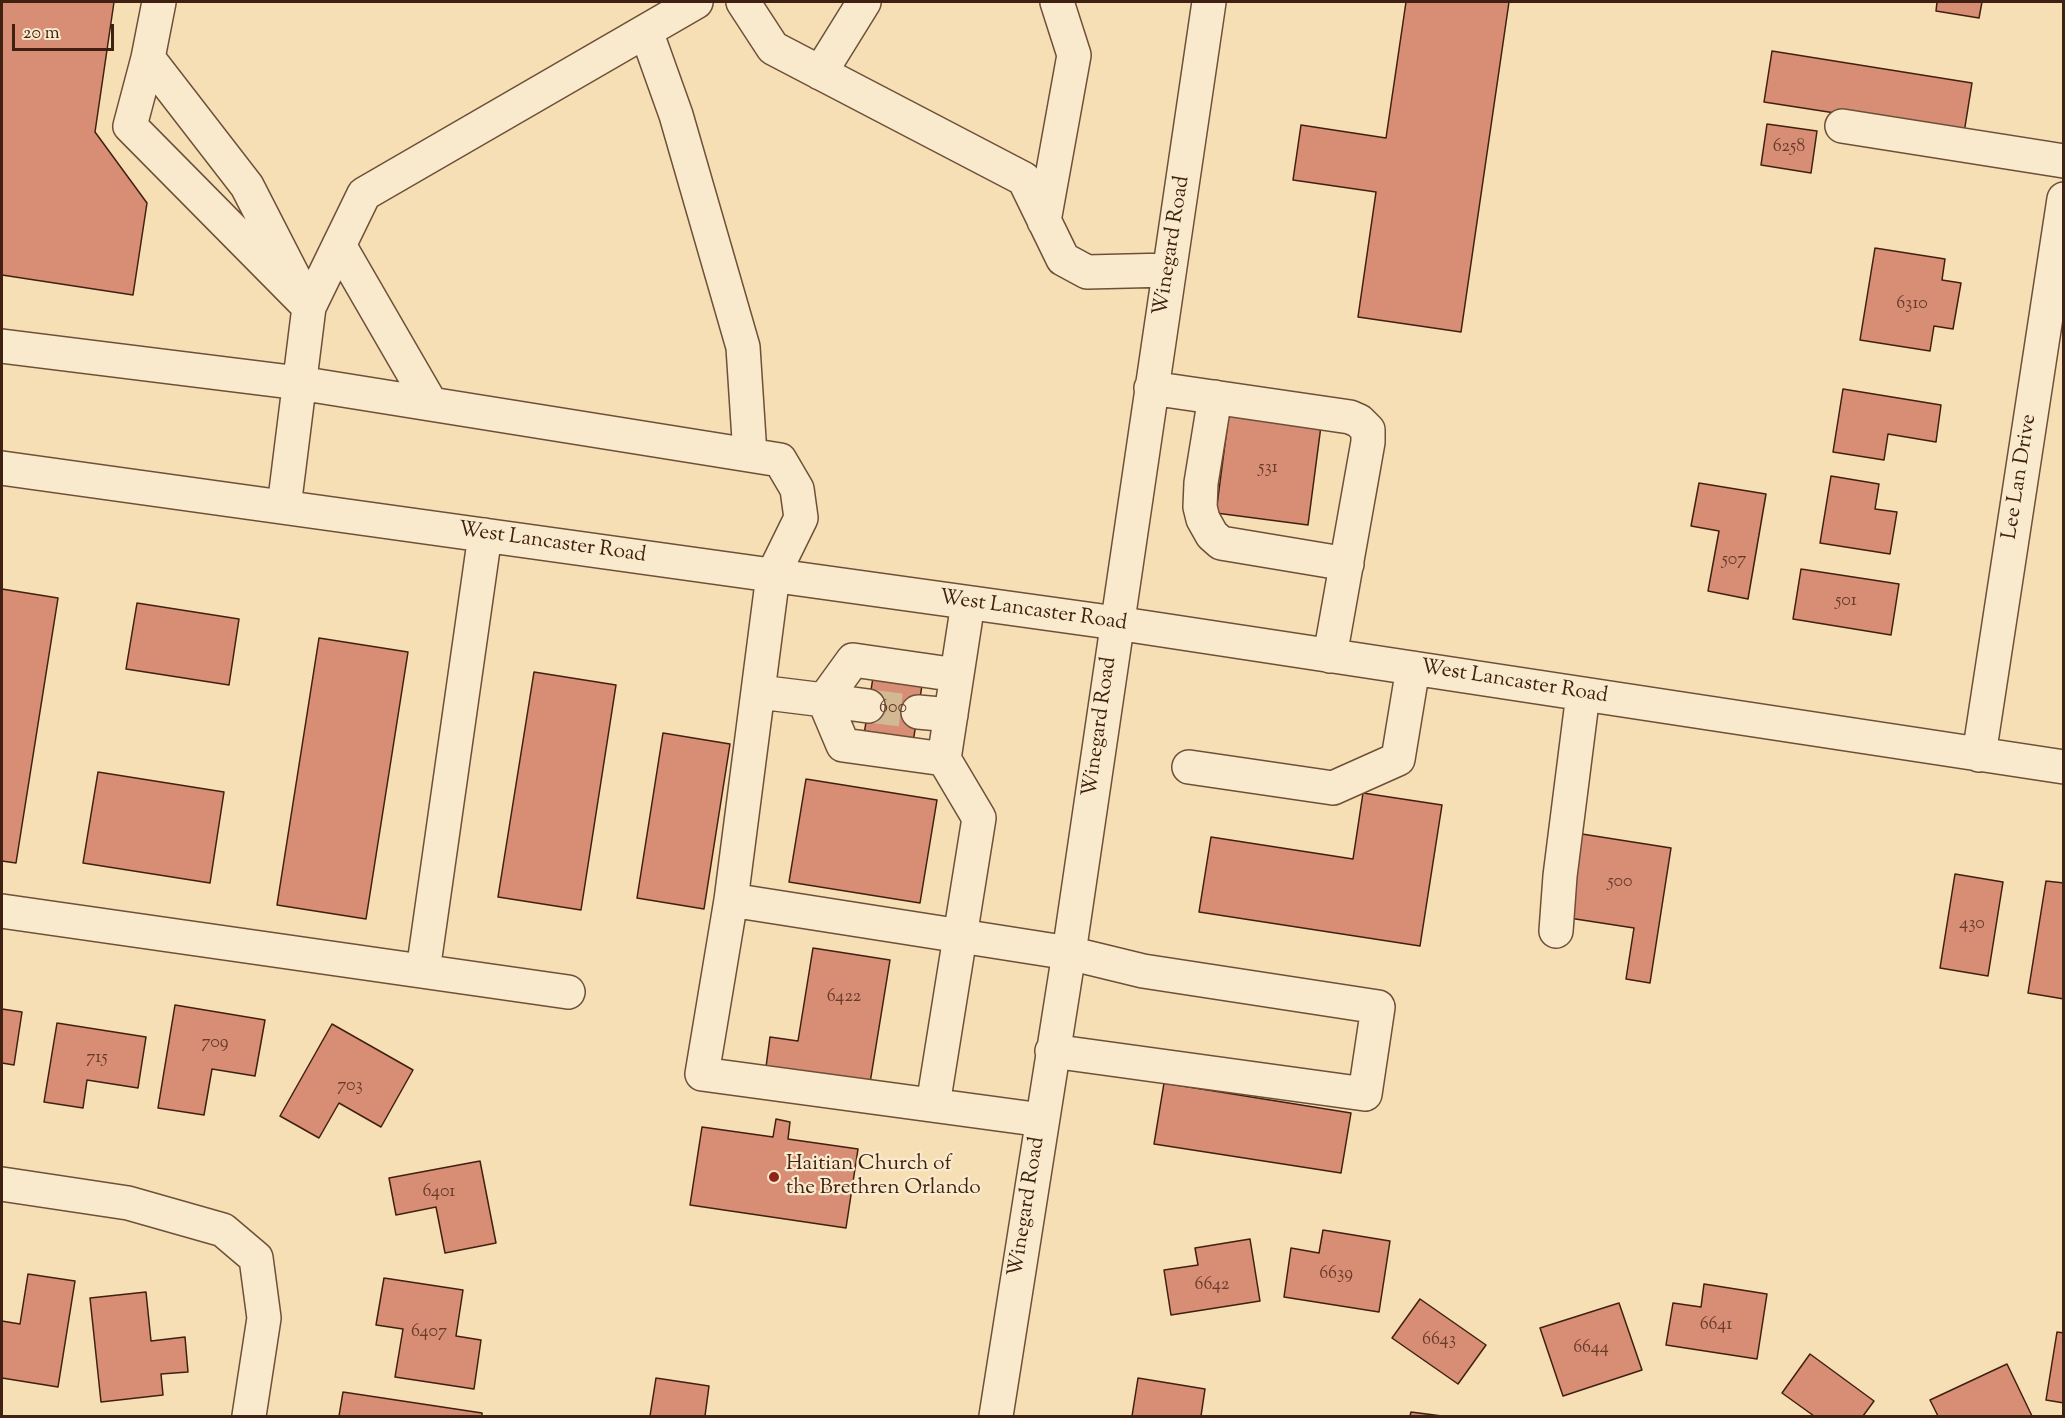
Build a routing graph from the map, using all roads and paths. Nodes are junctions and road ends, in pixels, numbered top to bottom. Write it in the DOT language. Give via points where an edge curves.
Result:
graph roads {
  1 [pos="159,2"];
  2 [pos="696,2"];
  3 [pos="743,2"];
  4 [pos="864,2"];
  5 [pos="1057,2"];
  6 [pos="1209,2"];
  7 [pos="646,31"];
  8 [pos="148,58"];
  9 [pos="820,73"];
  10 [pos="1842,126"];
  11 [pos="2064,161"];
  12 [pos="2064,199"];
  13 [pos="1044,221"];
  14 [pos="339,245"];
  15 [pos="1169,270"];
  16 [pos="309,307"];
  17 [pos="2,346"];
  18 [pos="299,383"];
  19 [pos="1151,388"];
  20 [pos="1215,397"];
  21 [pos="432,404"];
  22 [pos="750,455"];
  23 [pos="2,468"];
  24 [pos="284,507"];
  25 [pos="485,535"];
  26 [pos="1347,564"];
  27 [pos="773,575"];
  28 [pos="968,603"];
  29 [pos="1116,623"];
  30 [pos="1330,656"];
  31 [pos="1413,668"];
  32 [pos="957,675"];
  33 [pos="759,692"];
  34 [pos="1583,694"];
  35 [pos="824,700"];
  36 [pos="868,706"];
  37 [pos="918,712"];
  38 [pos="951,715"];
  39 [pos="1979,755"];
  40 [pos="944,759"];
  41 [pos="1189,767"];
  42 [pos="2064,767"];
  43 [pos="731,900"];
  44 [pos="2,911"];
  45 [pos="1556,931"];
  46 [pos="959,936"];
  47 [pos="1069,953"];
  48 [pos="423,971"];
  49 [pos="568,992"];
  50 [pos="1052,1051"];
  51 [pos="933,1105"];
  52 [pos="1041,1120"];
  53 [pos="2,1184"];
  54 [pos="249,1416"];
  55 [pos="996,1416"];
  1 -- 8 [label="street"];
  2 -- 7 [label="street"];
  3 -- 9 [label="street" via="773,48"];
  4 -- 9 [label="street"];
  5 -- 13 [label="street" via="1074,55"];
  6 -- 15 [label="street, Winegard Road"];
  7 -- 14 [label="street" via="364,194"];
  7 -- 22 [label="street" via="676,115 743,347"];
  8 -- 16 [label="street" via="247,186"];
  8 -- 16 [label="street" via="130,126"];
  9 -- 13 [label="street" via="1024,180"];
  10 -- 11 [label="street"];
  12 -- 39 [label="street, Lee Lan Drive"];
  13 -- 15 [label="street" via="1063,259 1087,272"];
  14 -- 16 [label="street"];
  14 -- 21 [label="street"];
  15 -- 19 [label="street, Winegard Road"];
  16 -- 18 [label="street"];
  17 -- 18 [label="street"];
  18 -- 21 [label="street"];
  18 -- 24 [label="street"];
  19 -- 20 [label="street"];
  19 -- 29 [label="street, Winegard Road"];
  20 -- 26 [label="street" via="1200,507 1212,535 1221,543"];
  20 -- 26 [label="street" via="1350,417 1368,430"];
  21 -- 22 [label="street"];
  22 -- 27 [label="street" via="780,460 797,489 801,518"];
  23 -- 24 [label="street, West Lancaster Road"];
  24 -- 25 [label="street, West Lancaster Road"];
  25 -- 27 [label="street, West Lancaster Road"];
  25 -- 48 [label="street"];
  26 -- 30 [label="street"];
  27 -- 28 [label="street, West Lancaster Road"];
  27 -- 33 [label="street"];
  28 -- 29 [label="street, West Lancaster Road"];
  28 -- 32 [label="street"];
  29 -- 30 [label="street, West Lancaster Road"];
  29 -- 47 [label="street, Winegard Road"];
  30 -- 31 [label="street, West Lancaster Road"];
  31 -- 34 [label="street, West Lancaster Road"];
  31 -- 41 [label="street" via="1398,759 1333,788"];
  32 -- 35 [label="street" via="853,660"];
  32 -- 38 [label="street"];
  33 -- 35 [label="street"];
  33 -- 43 [label="street"];
  34 -- 39 [label="street, West Lancaster Road"];
  34 -- 45 [label="street"];
  35 -- 36 [label="street"];
  35 -- 40 [label="street" via="843,745"];
  37 -- 38 [label="street"];
  38 -- 40 [label="street"];
  39 -- 42 [label="street, West Lancaster Road"];
  40 -- 46 [label="street" via="979,818"];
  43 -- 46 [label="street"];
  43 -- 51 [label="street" via="702,1074"];
  44 -- 48 [label="street"];
  46 -- 47 [label="street"];
  46 -- 51 [label="street"];
  47 -- 50 [label="street, Winegard Road"];
  47 -- 50 [label="street" via="1143,971 1378,1007 1365,1094"];
  48 -- 49 [label="street"];
  50 -- 52 [label="street, Winegard Road"];
  51 -- 52 [label="street"];
  52 -- 55 [label="street, Winegard Road"];
  53 -- 54 [label="street" via="129,1203 223,1230 256,1258 264,1318"];
}
